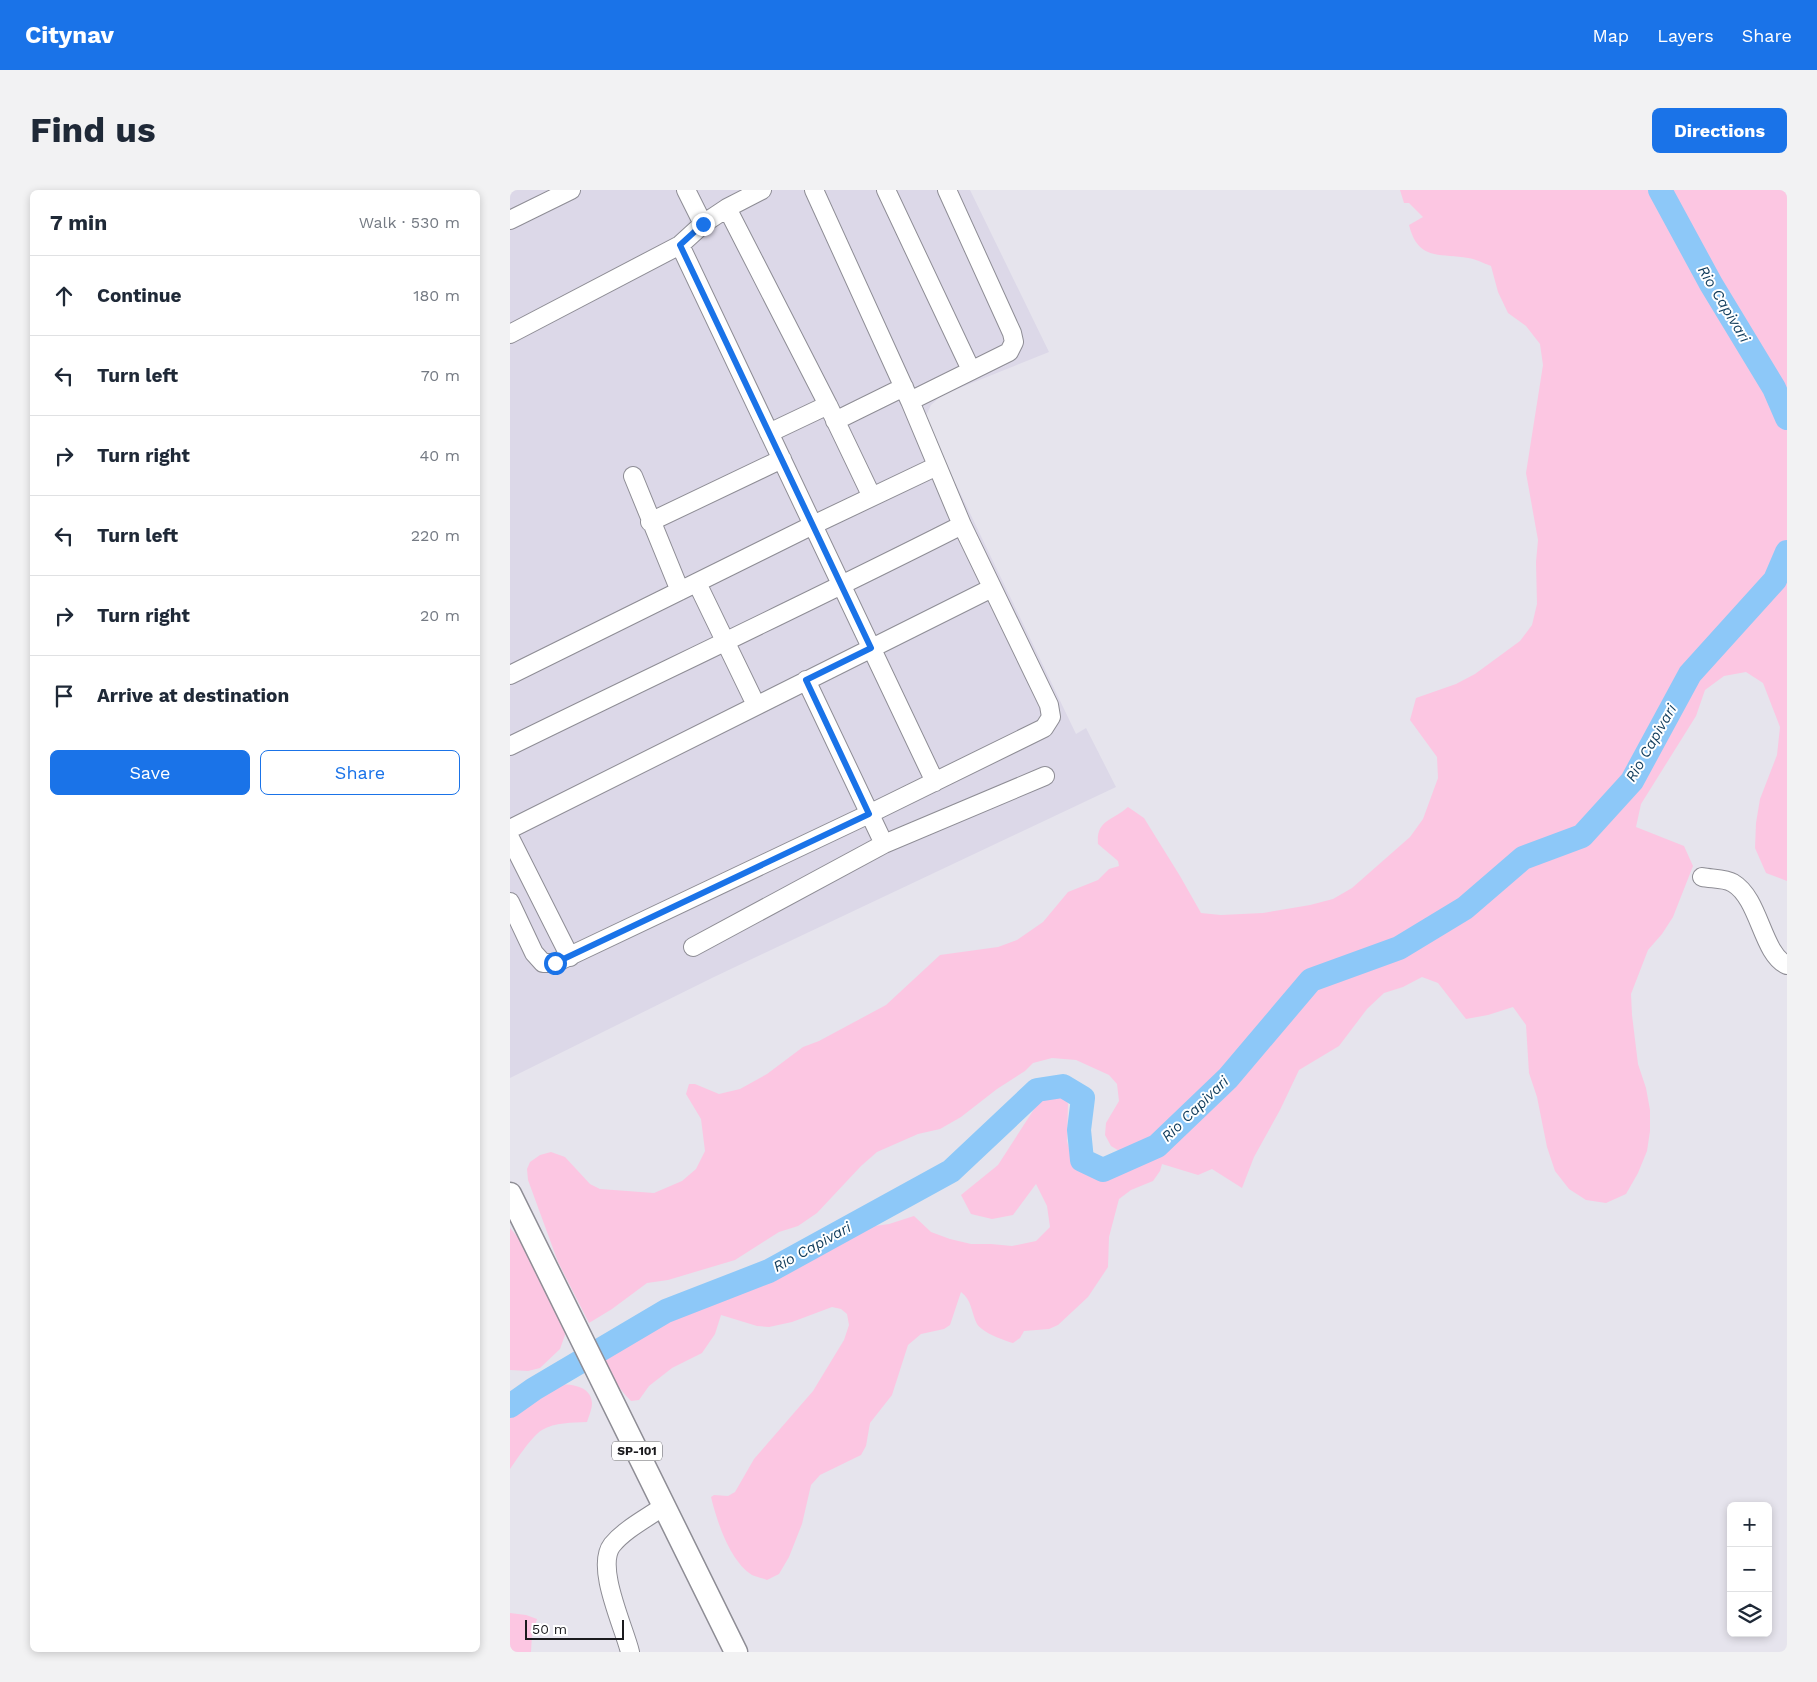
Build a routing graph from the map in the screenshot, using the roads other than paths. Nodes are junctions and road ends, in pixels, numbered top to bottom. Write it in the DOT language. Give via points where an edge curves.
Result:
graph roads {
  1 [pos="571,190"];
  2 [pos="686,190"];
  3 [pos="762,190"];
  4 [pos="814,190"];
  5 [pos="886,190"];
  6 [pos="948,190"];
  7 [pos="727,208"];
  8 [pos="510,220"];
  9 [pos="703,224"];
  10 [pos="680,245"];
  11 [pos="510,334"];
  12 [pos="971,370"];
  13 [pos="907,394"];
  14 [pos="832,413"];
  15 [pos="769,433"];
  16 [pos="782,459"];
  17 [pos="937,466"];
  18 [pos="633,476"];
  19 [pos="872,497"];
  20 [pos="650,522"];
  21 [pos="813,525"];
  22 [pos="962,525"];
  23 [pos="697,583"];
  24 [pos="842,586"];
  25 [pos="992,588"];
  26 [pos="680,591"];
  27 [pos="726,640"];
  28 [pos="871,648"];
  29 [pos="510,675"];
  30 [pos="806,680"];
  31 [pos="756,706"];
  32 [pos="510,746"];
  33 [pos="1045,776"];
  34 [pos="935,782"];
  35 [pos="869,814"];
  36 [pos="510,829"];
  37 [pos="510,838"];
  38 [pos="884,844"];
  39 [pos="1702,877"];
  40 [pos="540,900"];
  41 [pos="513,907"];
  42 [pos="693,947"];
  43 [pos="570,957"];
  44 [pos="1787,965"];
  45 [pos="510,1194"];
  46 [pos="664,1506"];
  47 [pos="630,1652"];
  48 [pos="736,1652"];
  1 -- 8 [label="street"];
  2 -- 9 [label="street"];
  3 -- 7 [label="street"];
  4 -- 13 [label="street"];
  5 -- 12 [label="street"];
  6 -- 12 [label="street" via="1014,342 1009,352"];
  7 -- 9 [label="street"];
  7 -- 14 [label="street"];
  9 -- 10 [label="street"];
  10 -- 11 [label="street"];
  10 -- 15 [label="street"];
  12 -- 13 [label="street"];
  13 -- 14 [label="street"];
  13 -- 17 [label="street"];
  14 -- 15 [label="street"];
  14 -- 19 [label="street"];
  15 -- 16 [label="street"];
  16 -- 20 [label="street"];
  16 -- 21 [label="street"];
  17 -- 19 [label="street"];
  17 -- 22 [label="street"];
  18 -- 20 [label="street"];
  19 -- 21 [label="street"];
  20 -- 26 [label="street"];
  21 -- 23 [label="street"];
  21 -- 24 [label="street"];
  22 -- 24 [label="street"];
  22 -- 25 [label="street"];
  23 -- 26 [label="street"];
  23 -- 27 [label="street"];
  24 -- 27 [label="street"];
  24 -- 28 [label="street"];
  25 -- 28 [label="street"];
  25 -- 34 [label="street" via="1049,705 1051,717 1044,728"];
  26 -- 29 [label="street"];
  27 -- 31 [label="street"];
  27 -- 32 [label="street"];
  28 -- 30 [label="street"];
  28 -- 34 [label="street"];
  30 -- 31 [label="street"];
  30 -- 35 [label="street"];
  31 -- 36 [label="street"];
  33 -- 38 [label="street"];
  34 -- 35 [label="street"];
  35 -- 38 [label="street"];
  35 -- 43 [label="street"];
  37 -- 40 [label="street"];
  38 -- 42 [label="street"];
  39 -- 44 [label="street" via="1732,882 1744,894 1770,946"];
  40 -- 41 [label="street"];
  40 -- 43 [label="street"];
  41 -- 43 [label="street" via="534,953 543,963 555,963"];
  45 -- 46 [label="main road, SP-101"];
  46 -- 47 [label="street" via="622,1535 611,1546 606,1558 606,1576"];
  46 -- 48 [label="main road, SP-101"];
}
